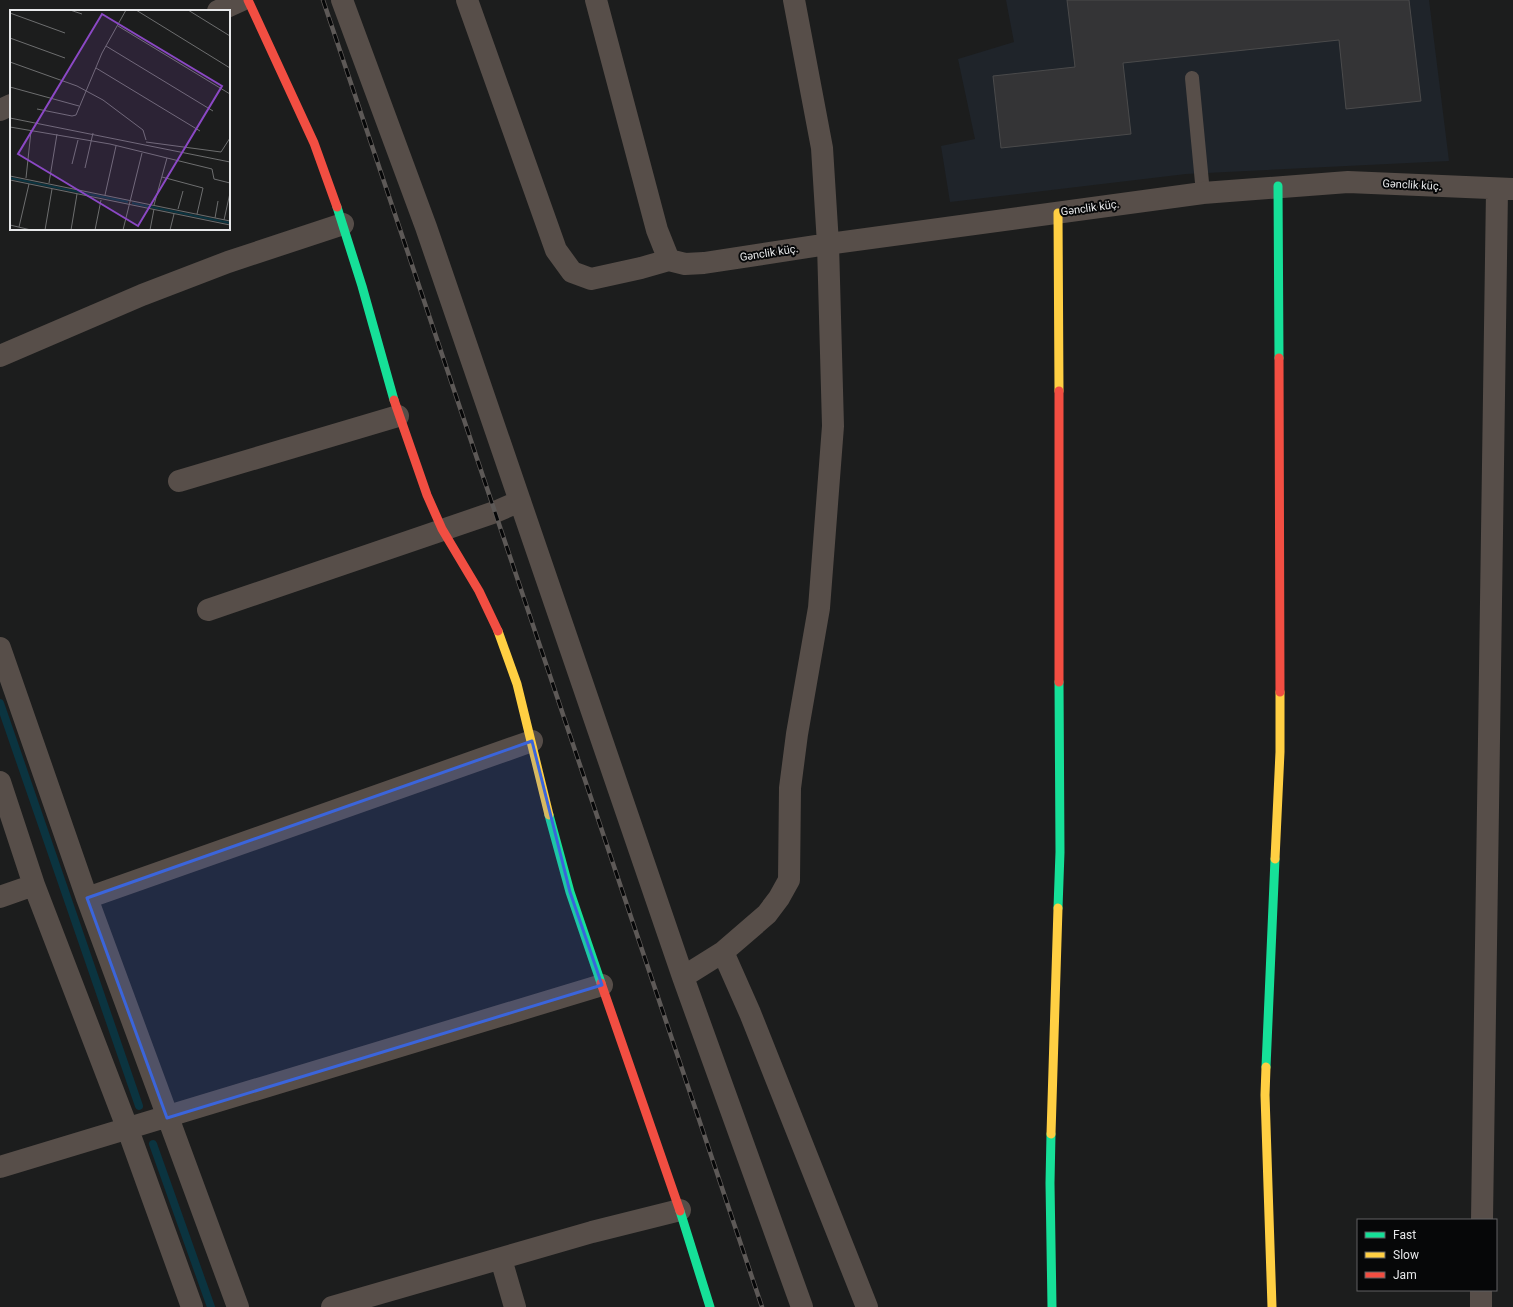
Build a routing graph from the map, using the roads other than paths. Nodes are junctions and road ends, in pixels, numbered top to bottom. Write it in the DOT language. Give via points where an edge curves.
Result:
graph roads {
  1 [pos="242,0"];
  2 [pos="248,0"];
  3 [pos="342,0"];
  4 [pos="467,0"];
  5 [pos="596,0"];
  6 [pos="794,0"];
  7 [pos="220,10"];
  8 [pos="1192,78"];
  9 [pos="10,105"];
  10 [pos="0,110"];
  11 [pos="1278,186"];
  12 [pos="1505,189"];
  13 [pos="1203,192"];
  14 [pos="1058,213"];
  15 [pos="343,224"];
  16 [pos="828,244"];
  17 [pos="669,260"];
  18 [pos="0,356"];
  19 [pos="398,416"];
  20 [pos="179,481"];
  21 [pos="520,501"];
  22 [pos="442,529"];
  23 [pos="208,610"];
  24 [pos="0,648"];
  25 [pos="532,741"];
  26 [pos="0,782"];
  27 [pos="34,885"];
  28 [pos="0,897"];
  29 [pos="87,898"];
  30 [pos="724,952"];
  31 [pos="683,977"];
  32 [pos="602,985"];
  33 [pos="167,1118"];
  34 [pos="127,1127"];
  35 [pos="0,1167"];
  36 [pos="680,1210"];
  37 [pos="1482,1219"];
  38 [pos="501,1259"];
  39 [pos="1481,1291"];
  40 [pos="192,1307"];
  41 [pos="238,1307"];
  42 [pos="332,1307"];
  43 [pos="515,1307"];
  44 [pos="710,1307"];
  45 [pos="802,1307"];
  46 [pos="867,1307"];
  47 [pos="1052,1307"];
  48 [pos="1272,1307"];
  49 [pos="1481,1307"];
  1 -- 7 [label="street"];
  2 -- 15 [label="street" via="314,143"];
  3 -- 21 [label="street" via="426,227"];
  4 -- 17 [label="street" via="556,250 572,272 591,279"];
  5 -- 17 [label="street" via="657,230"];
  6 -- 16 [label="street" via="822,148"];
  8 -- 13 [label="lane"];
  9 -- 10 [label="street"];
  11 -- 12 [label="street, Gənclik küç." via="1348,182"];
  11 -- 13 [label="street, Gənclik küç."];
  11 -- 48 [label="street" via="1280,752 1265,1095"];
  12 -- 37 [label="street"];
  13 -- 14 [label="street, Gənclik küç."];
  14 -- 16 [label="street, Gənclik küç."];
  14 -- 47 [label="street" via="1060,852 1050,1183"];
  15 -- 18 [label="street" via="228,262"];
  15 -- 19 [label="street"];
  16 -- 17 [label="street, Gənclik küç." via="704,263 685,264"];
  16 -- 30 [label="street" via="833,426 819,608 790,788 789,880 767,914"];
  19 -- 20 [label="street"];
  19 -- 22 [label="street"];
  21 -- 22 [label="street"];
  21 -- 31 [label="street"];
  22 -- 23 [label="street"];
  22 -- 25 [label="street" via="479,591 497,629 517,684"];
  24 -- 29 [label="street"];
  25 -- 29 [label="street"];
  25 -- 32 [label="street" via="557,847"];
  26 -- 27 [label="street"];
  27 -- 28 [label="street"];
  27 -- 34 [label="street"];
  29 -- 33 [label="street"];
  30 -- 31 [label="street"];
  30 -- 46 [label="street"];
  31 -- 45 [label="street"];
  32 -- 33 [label="street"];
  32 -- 36 [label="street"];
  33 -- 34 [label="street"];
  33 -- 41 [label="street"];
  34 -- 35 [label="street"];
  34 -- 40 [label="street"];
  36 -- 38 [label="street"];
  36 -- 44 [label="street"];
  38 -- 42 [label="street"];
  38 -- 43 [label="street"];
  39 -- 49 [label="street"];
}
